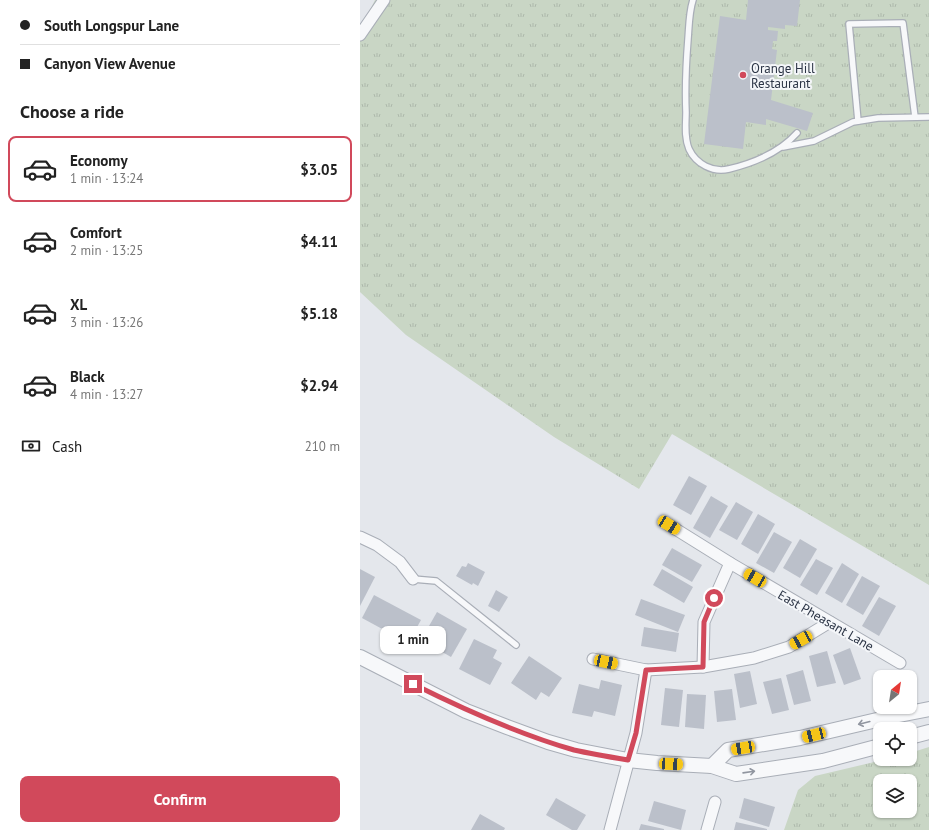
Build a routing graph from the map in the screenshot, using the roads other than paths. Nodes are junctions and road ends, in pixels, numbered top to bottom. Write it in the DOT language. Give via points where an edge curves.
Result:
graph roads {
  1 [pos="384,0"];
  2 [pos="693,0"];
  3 [pos="360,35"];
  4 [pos="915,117"];
  5 [pos="929,117"];
  6 [pos="858,121"];
  7 [pos="797,133"];
  8 [pos="781,148"];
  9 [pos="669,525"];
  10 [pos="360,537"];
  11 [pos="730,563"];
  12 [pos="413,579"];
  13 [pos="830,622"];
  14 [pos="516,645"];
  15 [pos="360,657"];
  16 [pos="594,659"];
  17 [pos="900,663"];
  18 [pos="703,667"];
  19 [pos="646,670"];
  20 [pos="929,709"];
  21 [pos="929,732"];
  22 [pos="917,735"];
  23 [pos="873,748"];
  24 [pos="628,760"];
  25 [pos="712,766"];
  26 [pos="715,802"];
  27 [pos="610,830"];
  28 [pos="707,830"];
  1 -- 3 [label="street"];
  2 -- 8 [label="lane" via="685,79 686,131 691,152 699,162 709,168 724,170 769,155"];
  4 -- 5 [label="lane"];
  4 -- 6 [label="lane"];
  4 -- 6 [label="lane" via="904,23 849,24"];
  6 -- 8 [label="lane" via="814,141"];
  7 -- 8 [label="lane"];
  9 -- 11 [label="street, East Pheasant Lane"];
  10 -- 12 [label="street" via="377,545 400,562"];
  11 -- 13 [label="street, East Pheasant Lane"];
  11 -- 18 [label="street" via="704,622"];
  12 -- 14 [label="lane" via="436,581"];
  13 -- 17 [label="street, East Pheasant Lane"];
  13 -- 18 [label="street" via="789,647 754,658"];
  15 -- 24 [label="street" via="466,711 507,727 576,750"];
  16 -- 19 [label="street"];
  18 -- 19 [label="street"];
  19 -- 24 [label="street" via="636,733"];
  20 -- 25 [label="street, one-way" via="800,738 728,750"];
  21 -- 22 [label="street"];
  25 -- 23 [label="street, one-way" via="736,774 823,761"];
  24 -- 25 [label="street"];
  24 -- 27 [label="street"];
  26 -- 28 [label="street"];
}
